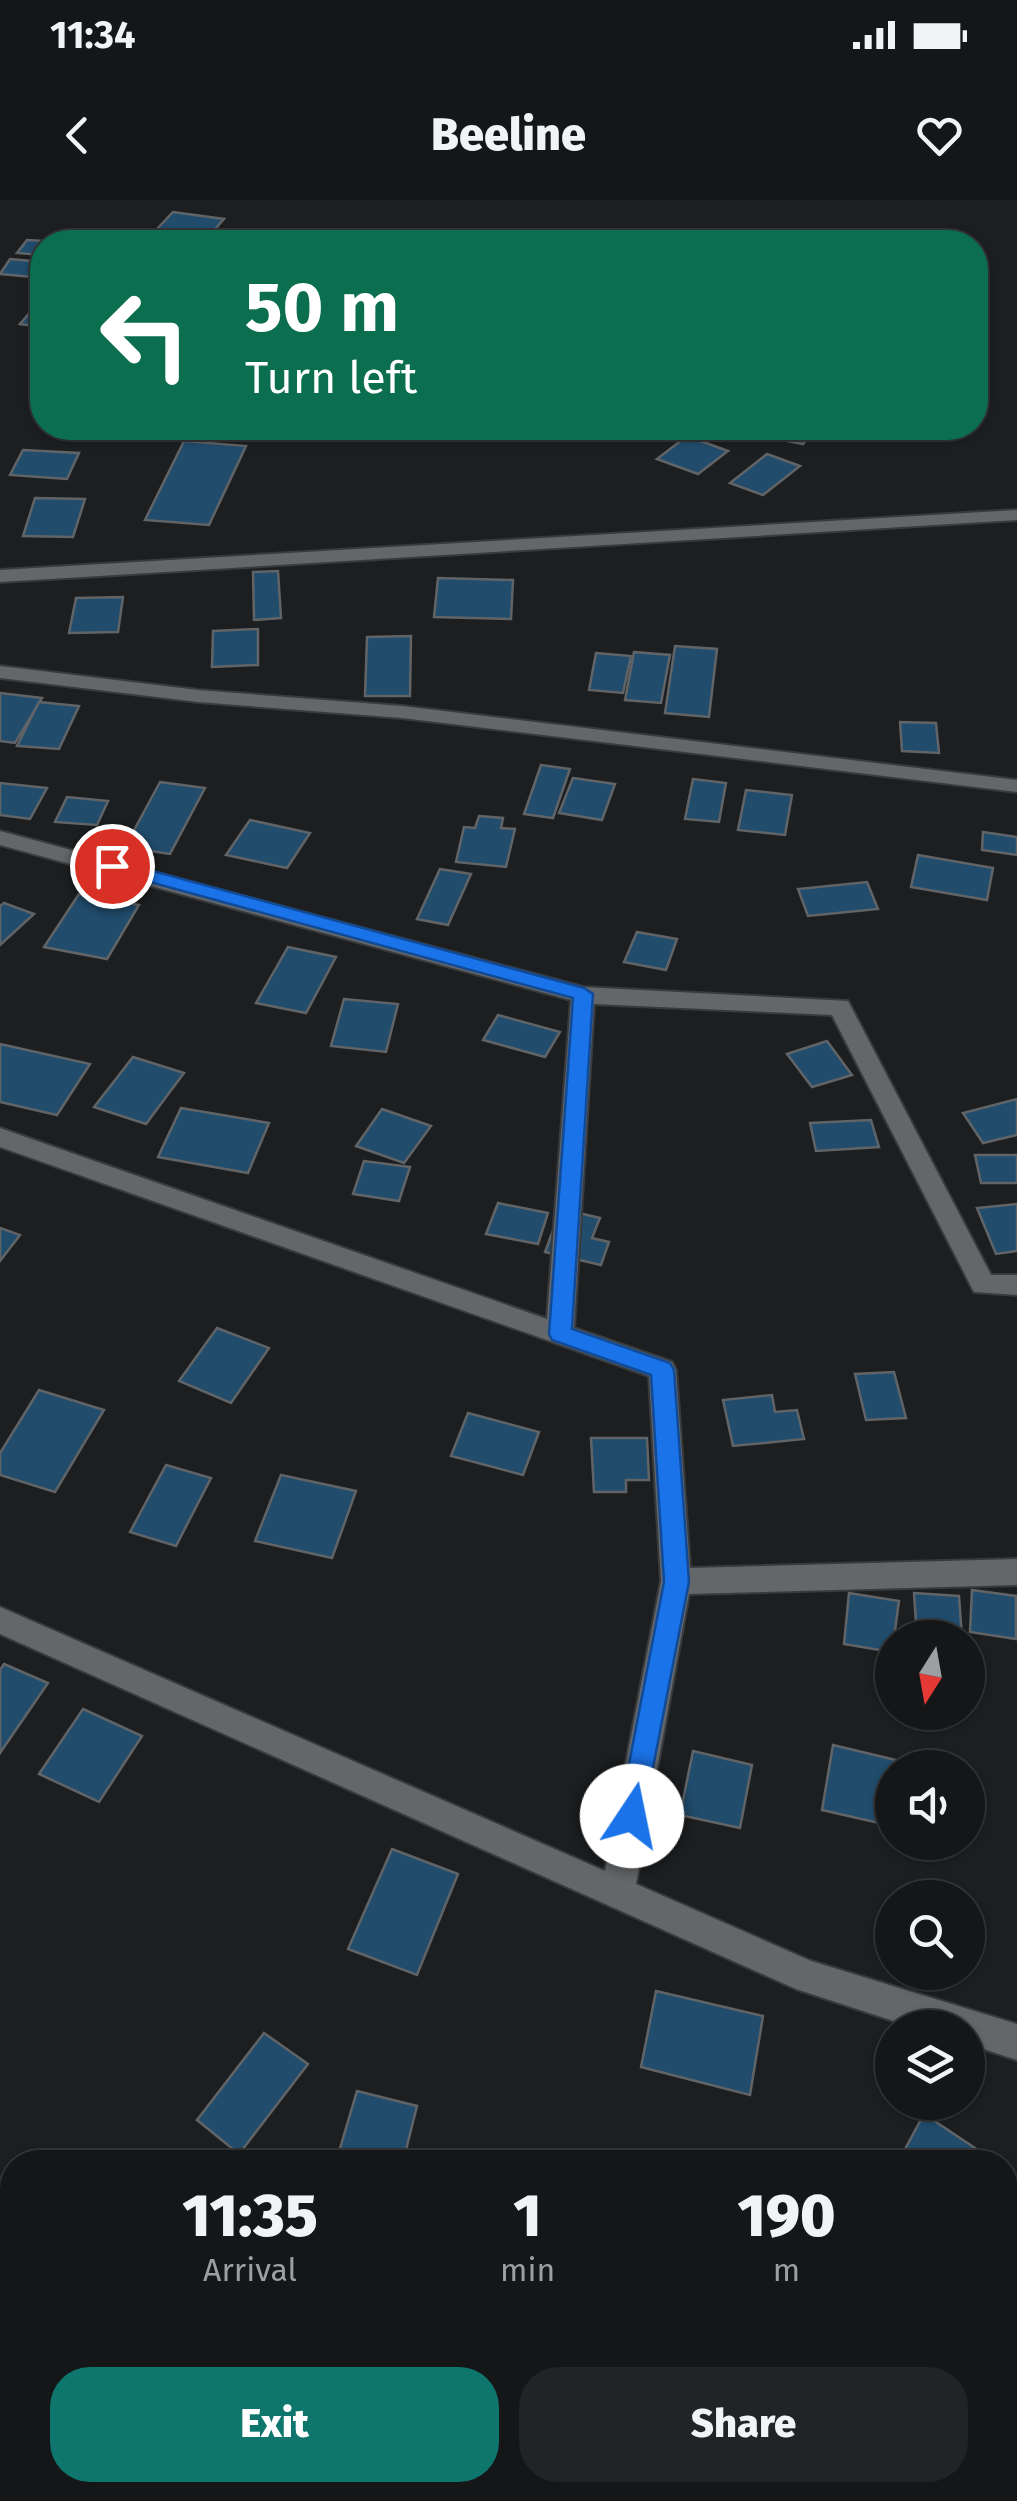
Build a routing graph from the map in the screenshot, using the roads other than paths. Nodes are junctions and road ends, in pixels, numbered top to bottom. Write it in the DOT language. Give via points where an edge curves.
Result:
graph roads {
  1 [pos="1016,516"];
  2 [pos="0,576"];
  3 [pos="0,672"];
  4 [pos="1017,786"];
  5 [pos="0,838"];
  6 [pos="584,994"];
  7 [pos="0,1136"];
  8 [pos="1017,1285"];
  9 [pos="560,1334"];
  10 [pos="1017,1572"];
  11 [pos="676,1582"];
  12 [pos="0,1620"];
  13 [pos="618,1894"];
  14 [pos="1017,2042"];
  1 -- 2 [label="street"];
  3 -- 4 [label="street" via="402,712"];
  5 -- 6 [label="street"];
  6 -- 8 [label="street" via="840,1007 983,1284"];
  6 -- 9 [label="street"];
  7 -- 9 [label="street"];
  9 -- 11 [label="street" via="662,1370"];
  10 -- 11 [label="street"];
  11 -- 13 [label="street"];
  12 -- 13 [label="street"];
  13 -- 14 [label="street" via="808,1977"];
}
